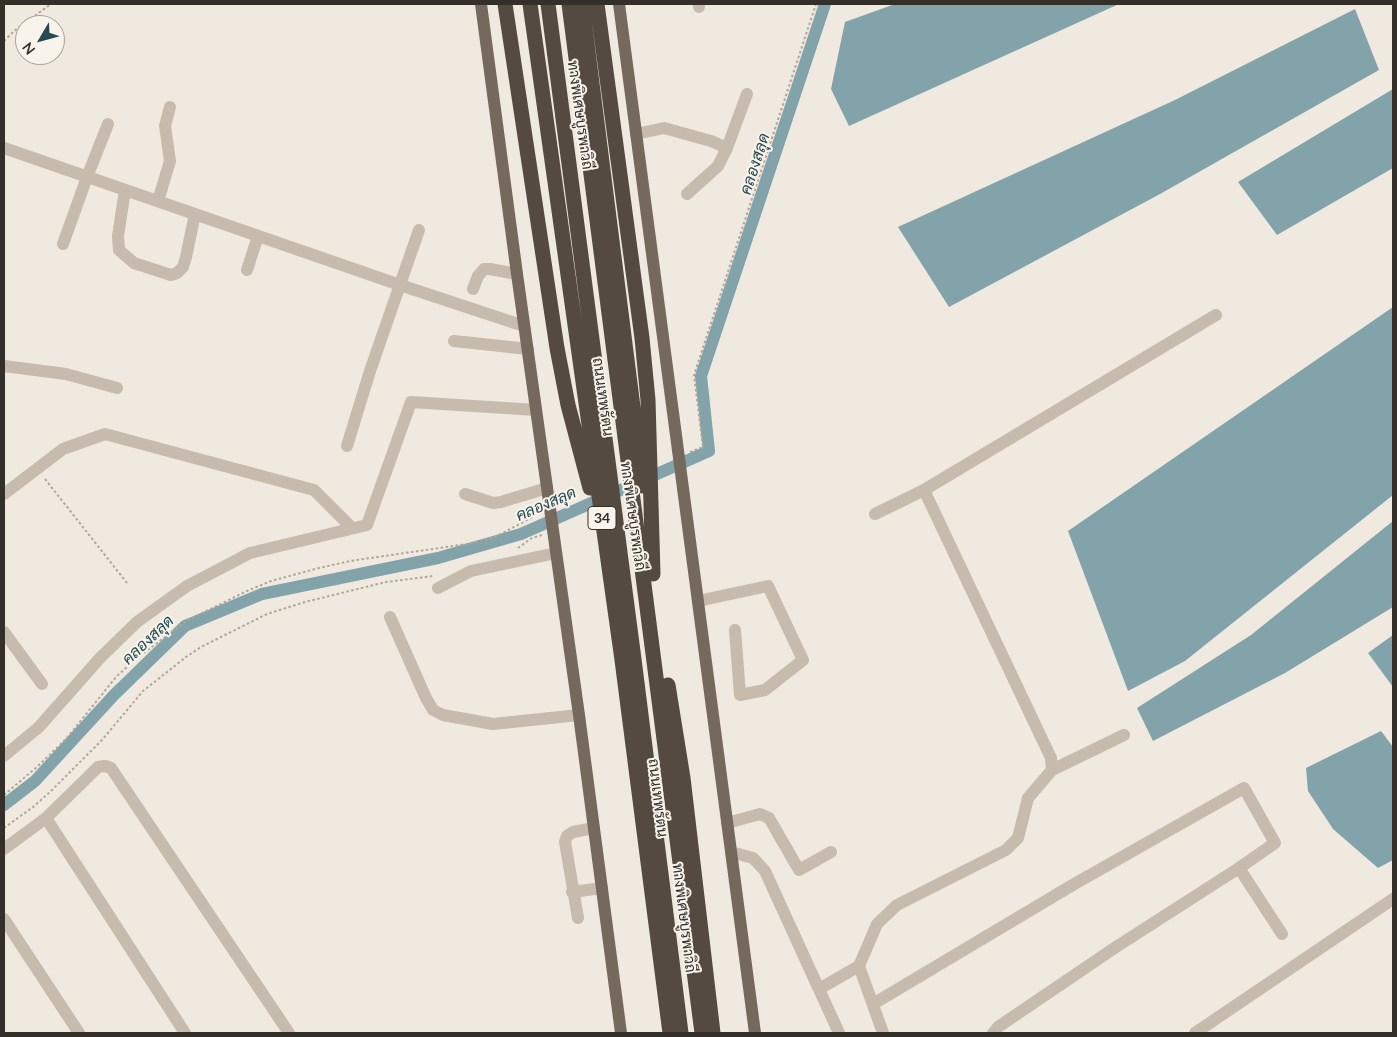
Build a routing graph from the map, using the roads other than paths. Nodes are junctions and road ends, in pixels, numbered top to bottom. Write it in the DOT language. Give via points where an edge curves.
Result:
graph roads {
  1 [pos="481,4"];
  2 [pos="505,4"];
  3 [pos="530,4"];
  4 [pos="548,4"];
  5 [pos="569,4"];
  6 [pos="582,4"];
  7 [pos="597,4"];
  8 [pos="619,4"];
  9 [pos="747,94"];
  10 [pos="170,107"];
  11 [pos="108,124"];
  12 [pos="636,134"];
  13 [pos="4,148"];
  14 [pos="727,148"];
  15 [pos="87,177"];
  16 [pos="125,190"];
  17 [pos="687,194"];
  18 [pos="158,201"];
  19 [pos="195,214"];
  20 [pos="419,230"];
  21 [pos="258,236"];
  22 [pos="63,244"];
  23 [pos="248,270"];
  24 [pos="516,274"];
  25 [pos="400,285"];
  26 [pos="474,289"];
  27 [pos="1216,315"];
  28 [pos="524,326"];
  29 [pos="454,341"];
  30 [pos="528,349"];
  31 [pos="4,366"];
  32 [pos="116,388"];
  33 [pos="536,410"];
  34 [pos="346,446"];
  35 [pos="547,488"];
  36 [pos="924,490"];
  37 [pos="4,494"];
  38 [pos="465,494"];
  39 [pos="875,514"];
  40 [pos="352,528"];
  41 [pos="556,553"];
  42 [pos="438,588"];
  43 [pos="698,601"];
  44 [pos="390,617"];
  45 [pos="735,630"];
  46 [pos="4,632"];
  47 [pos="655,656"];
  48 [pos="634,658"];
  49 [pos="42,684"];
  50 [pos="579,715"];
  51 [pos="1124,735"];
  52 [pos="4,756"];
  53 [pos="1052,770"];
  54 [pos="46,818"];
  55 [pos="727,823"];
  56 [pos="594,828"];
  57 [pos="4,849"];
  58 [pos="731,852"];
  59 [pos="831,852"];
  60 [pos="1239,868"];
  61 [pos="602,888"];
  62 [pos="572,892"];
  63 [pos="1393,899"];
  64 [pos="578,918"];
  65 [pos="4,919"];
  66 [pos="1282,934"];
  67 [pos="859,966"];
  68 [pos="819,989"];
  69 [pos="873,1004"];
  70 [pos="79,1033"];
  71 [pos="185,1033"];
  72 [pos="289,1033"];
  73 [pos="621,1033"];
  74 [pos="670,1033"];
  75 [pos="681,1033"];
  76 [pos="702,1033"];
  77 [pos="714,1033"];
  78 [pos="756,1033"];
  79 [pos="839,1033"];
  80 [pos="883,1033"];
  81 [pos="993,1033"];
  82 [pos="1195,1033"];
  1 -- 24 [label="main road"];
  2 -- 48 [label="highway" via="558,358"];
  3 -- 74 [label="highway, ถนนเทพรัตน / 34" via="622,660"];
  4 -- 48 [label="highway, ทางพิเศษบูรพาวิถี"];
  5 -- 47 [label="highway, ทางพิเศษบูรพาวิถี"];
  6 -- 77 [label="highway, ถนนเทพรัตน"];
  7 -- 47 [label="highway" via="647,391"];
  8 -- 12 [label="main road"];
  9 -- 14 [label="street"];
  10 -- 18 [label="street" via="165,126 170,161"];
  11 -- 15 [label="street"];
  12 -- 14 [label="street" via="664,128"];
  12 -- 43 [label="main road"];
  13 -- 15 [label="street"];
  14 -- 17 [label="street" via="718,166"];
  15 -- 16 [label="street"];
  15 -- 22 [label="street"];
  16 -- 18 [label="street"];
  16 -- 19 [label="street" via="119,250 134,262 172,275 177,273 186,257"];
  18 -- 19 [label="street"];
  19 -- 21 [label="street"];
  20 -- 25 [label="street"];
  21 -- 23 [label="street"];
  21 -- 25 [label="street"];
  24 -- 26 [label="street" via="484,269"];
  24 -- 28 [label="main road"];
  25 -- 28 [label="street"];
  25 -- 34 [label="street"];
  27 -- 36 [label="street"];
  28 -- 30 [label="main road"];
  29 -- 30 [label="street"];
  30 -- 33 [label="main road"];
  31 -- 32 [label="street" via="66,374"];
  33 -- 35 [label="main road"];
  33 -- 40 [label="street" via="411,402 367,525"];
  35 -- 38 [label="street" via="493,503"];
  35 -- 41 [label="main road"];
  36 -- 39 [label="street"];
  36 -- 53 [label="street" via="1051,758"];
  37 -- 40 [label="street" via="63,449 105,434 314,490"];
  40 -- 52 [label="street" via="250,553 187,586 137,622 39,727"];
  41 -- 42 [label="street" via="471,572"];
  41 -- 50 [label="main road"];
  43 -- 45 [label="street" via="768,586 803,660 765,690 740,695"];
  43 -- 55 [label="main road"];
  44 -- 50 [label="street" via="433,710 443,715 493,724"];
  46 -- 49 [label="street"];
  47 -- 76 [label="highway, ทางพิเศษบูรพาวิถี"];
  48 -- 75 [label="highway, ทางพิเศษบูรพาวิถี"];
  50 -- 56 [label="main road"];
  51 -- 53 [label="street"];
  53 -- 67 [label="street" via="1028,798 1018,838 1006,850 897,905 878,924"];
  54 -- 57 [label="street"];
  54 -- 71 [label="street"];
  54 -- 72 [label="street" via="98,768 111,768"];
  55 -- 58 [label="main road"];
  55 -- 59 [label="street" via="760,814 769,818 800,870"];
  56 -- 61 [label="main road"];
  56 -- 62 [label="street" via="573,832 564,842"];
  58 -- 68 [label="street" via="753,858 765,871"];
  58 -- 78 [label="main road"];
  60 -- 66 [label="street"];
  60 -- 69 [label="street" via="1275,843 1244,788 1076,882"];
  60 -- 81 [label="street" via="1116,947"];
  61 -- 62 [label="street"];
  61 -- 73 [label="main road"];
  62 -- 64 [label="street"];
  63 -- 82 [label="street"];
  65 -- 70 [label="street"];
  67 -- 68 [label="street"];
  67 -- 69 [label="street"];
  68 -- 79 [label="street"];
  69 -- 80 [label="street"];
}
